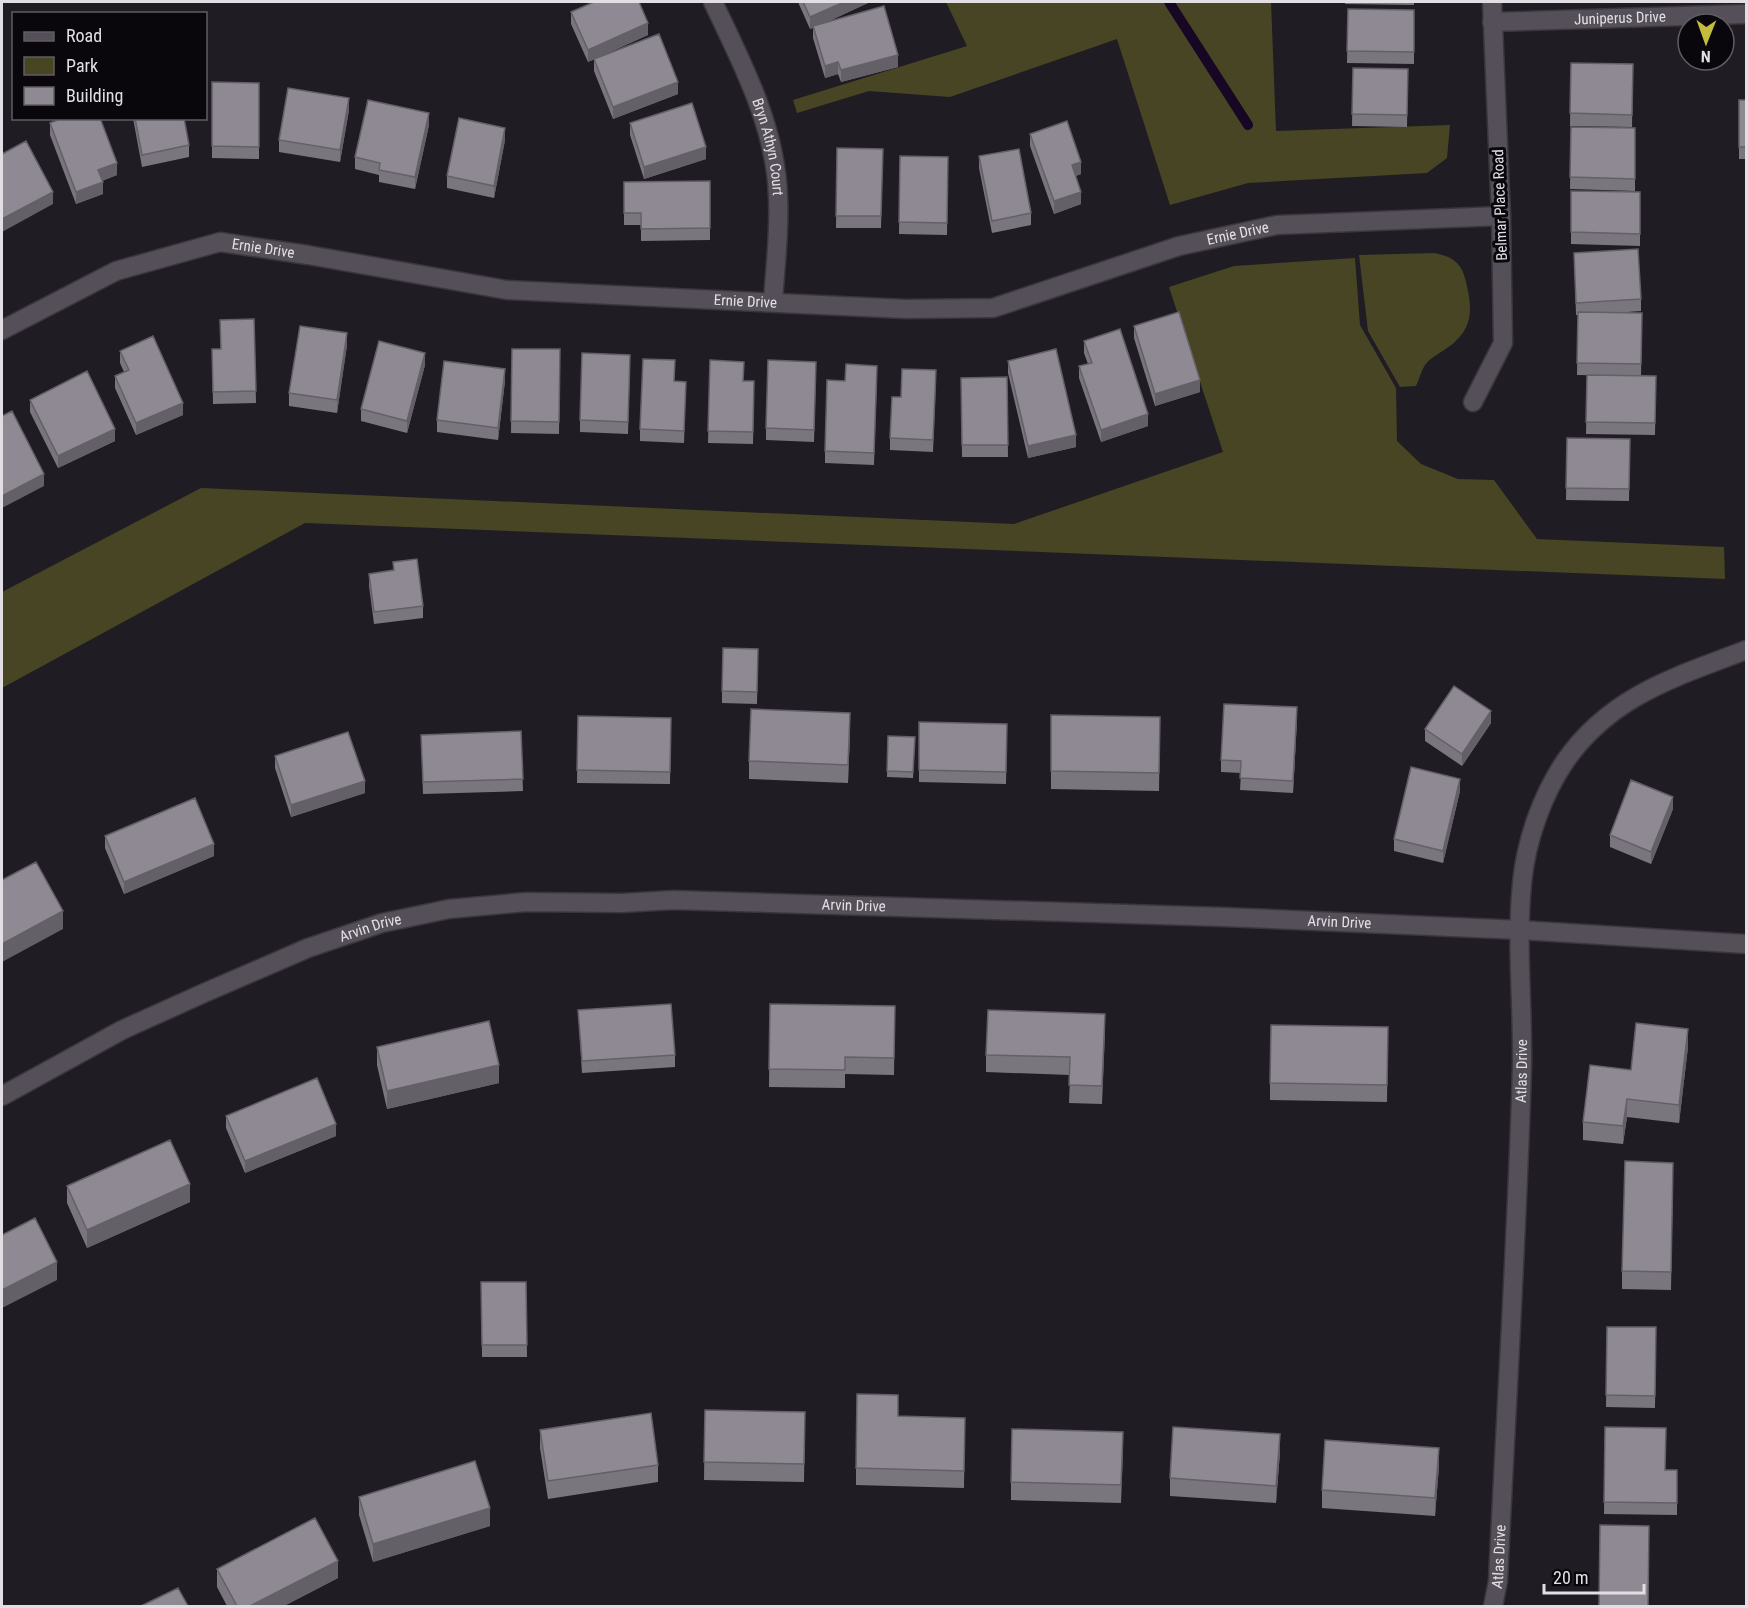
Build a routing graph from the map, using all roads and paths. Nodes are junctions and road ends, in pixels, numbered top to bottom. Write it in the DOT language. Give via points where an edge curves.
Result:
graph roads {
  1 [pos="713,2"];
  2 [pos="1491,2"];
  3 [pos="1746,14"];
  4 [pos="1492,22"];
  5 [pos="1501,216"];
  6 [pos="773,302"];
  7 [pos="2,330"];
  8 [pos="1473,402"];
  9 [pos="1746,650"];
  10 [pos="1521,930"];
  11 [pos="1746,944"];
  12 [pos="2,1096"];
  13 [pos="1493,1606"];
  1 -- 6 [label="street, Bryn Athyn Court" via="753,86 772,147 778,196"];
  2 -- 4 [label="street, Belmar Place Road"];
  3 -- 4 [label="street, Juniperus Drive"];
  4 -- 5 [label="street, Belmar Place Road"];
  5 -- 6 [label="street, Ernie Drive" via="1276,225 1179,246 993,308 906,309"];
  5 -- 8 [label="street, Belmar Place Road" via="1503,343"];
  6 -- 7 [label="street, Ernie Drive" via="507,290 220,242 116,271"];
  9 -- 10 [label="street, Atlas Drive" via="1633,698 1596,725 1567,760 1530,836 1522,882"];
  10 -- 11 [label="street, Arvin Drive"];
  10 -- 12 [label="street, Arvin Drive" via="673,900 526,902 448,909 382,923 309,948 122,1030"];
  10 -- 13 [label="street, Atlas Drive" via="1521,1077 1498,1581"];
}
